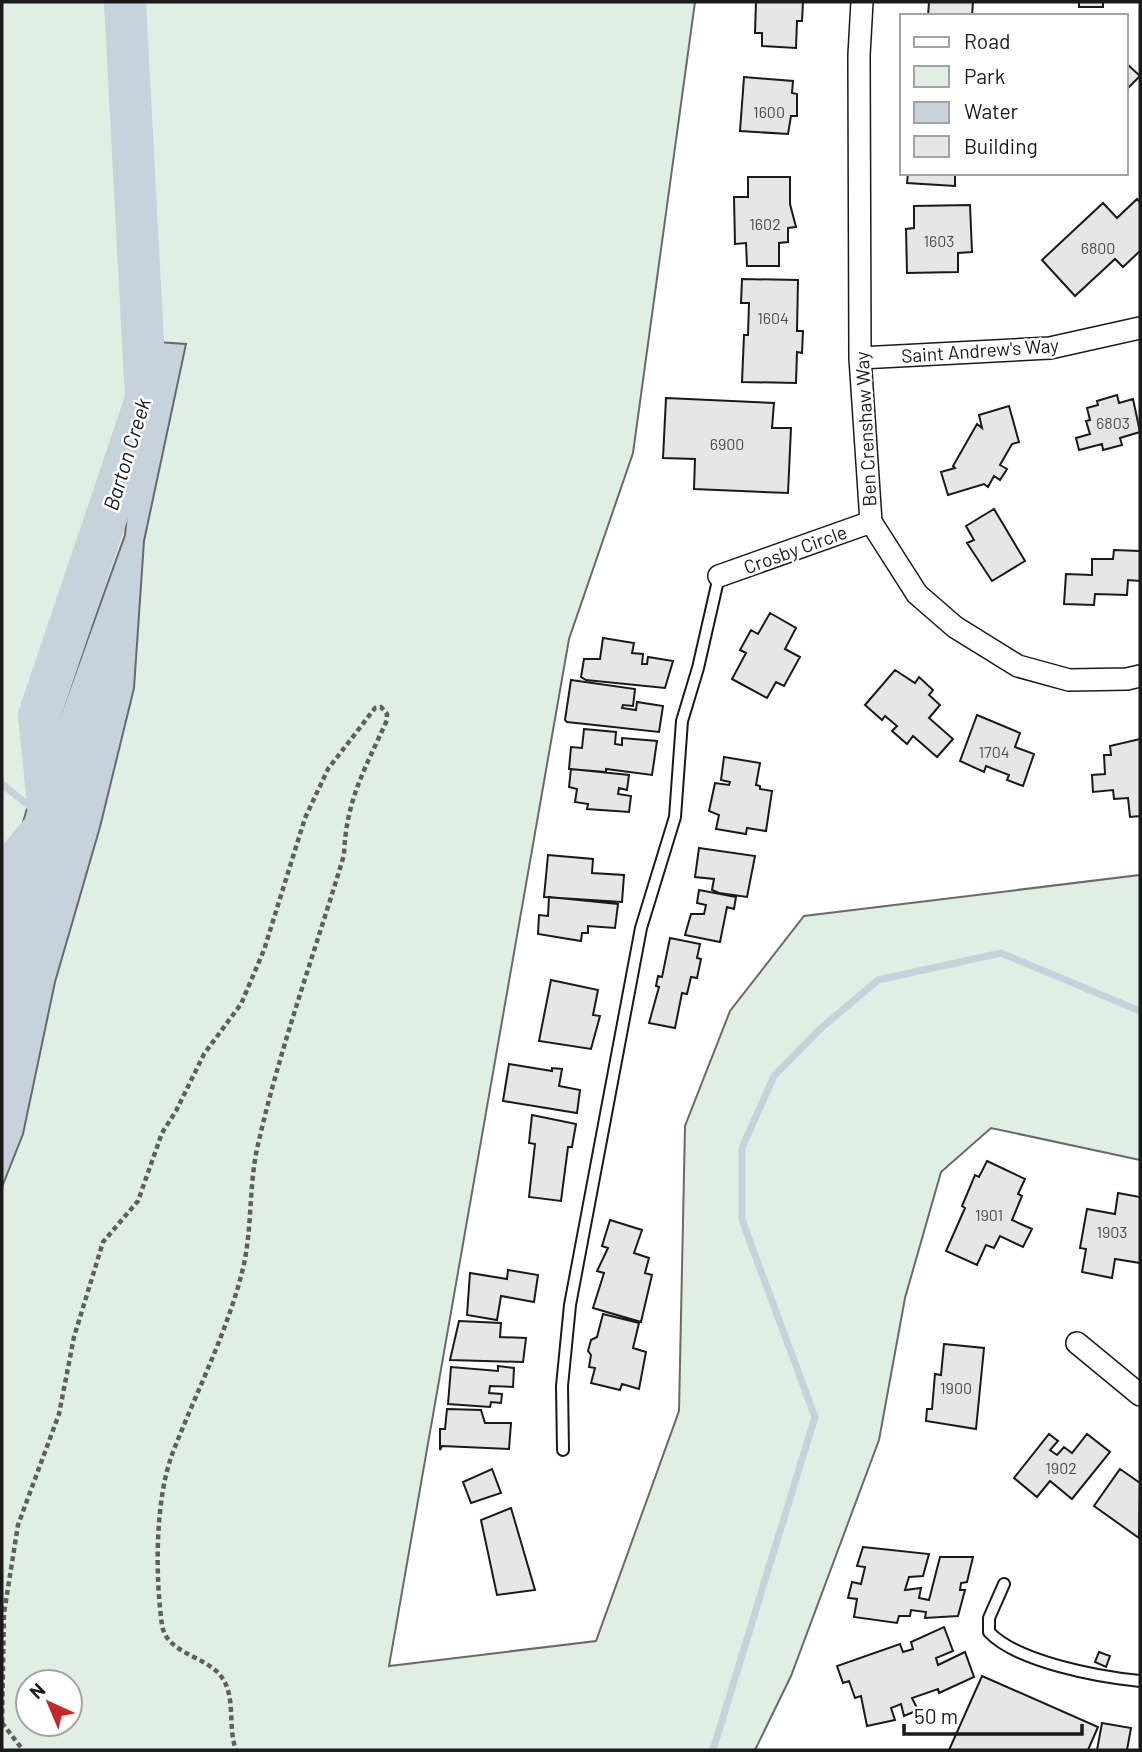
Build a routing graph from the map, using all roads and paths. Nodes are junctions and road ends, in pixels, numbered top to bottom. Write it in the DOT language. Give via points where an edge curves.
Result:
graph roads {
  1 [pos="862,2"];
  2 [pos="1140,328"];
  3 [pos="860,358"];
  4 [pos="871,522"];
  5 [pos="719,576"];
  6 [pos="1140,676"];
  7 [pos="1077,1343"];
  8 [pos="1140,1395"];
  9 [pos="563,1450"];
  10 [pos="1004,1584"];
  11 [pos="1140,1681"];
  12 [pos="2,1723"];
  13 [pos="23,1750"];
  14 [pos="236,1750"];
  1 -- 3 [label="street, Ben Crenshaw Way"];
  2 -- 3 [label="street, Saint Andrew's Way" via="1050,348"];
  3 -- 4 [label="street, Ben Crenshaw Way"];
  4 -- 5 [label="street, Crosby Circle"];
  4 -- 6 [label="street, Ben Crenshaw Way" via="917,594 956,627 1018,666 1069,680"];
  5 -- 9 [label="lane" via="682,721 676,817 641,928 570,1305 562,1386"];
  7 -- 8 [label="street"];
  10 -- 11 [label="lane" via="989,1618 989,1632 1005,1647 1099,1677"];
  12 -- 13 [label="path"];
  12 -- 14 [label="path" via="4,1613 18,1525 60,1414 74,1337 103,1242 138,1201 162,1133 204,1054 251,984 305,818 328,769 375,708 381,707 387,720 354,791 344,855 257,1150 244,1264 197,1402 172,1454 163,1501 158,1543 163,1629 177,1647 211,1665 226,1682"];
}
